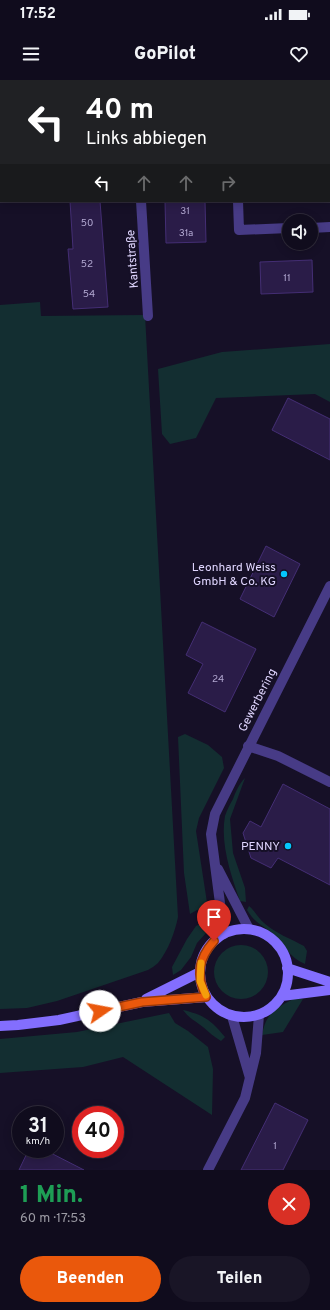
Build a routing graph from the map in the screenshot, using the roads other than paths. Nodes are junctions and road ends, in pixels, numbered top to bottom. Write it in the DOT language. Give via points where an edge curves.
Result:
graph roads {
  1 [pos="141,202"];
  2 [pos="238,202"];
  3 [pos="330,227"];
  4 [pos="282,228"];
  5 [pos="318,228"];
  6 [pos="148,316"];
  7 [pos="330,586"];
  8 [pos="248,746"];
  9 [pos="330,782"];
  10 [pos="215,864"];
  11 [pos="249,929"];
  12 [pos="224,934"];
  13 [pos="287,968"];
  14 [pos="200,972"];
  15 [pos="330,982"];
  16 [pos="330,990"];
  17 [pos="282,996"];
  18 [pos="206,997"];
  19 [pos="142,1002"];
  20 [pos="259,1015"];
  21 [pos="232,1016"];
  22 [pos="0,1026"];
  23 [pos="250,1078"];
  24 [pos="208,1170"];
  1 -- 6 [label="street, Kantstraße"];
  2 -- 4 [label="street" via="239,230"];
  3 -- 5 [label="street"];
  7 -- 8 [label="street, Gewerbering"];
  8 -- 9 [label="street, Gewerbering" via="278,756"];
  8 -- 10 [label="street" via="214,814 211,834"];
  10 -- 11 [label="street"];
  10 -- 12 [label="street"];
  11 -- 12 [label="street"];
  11 -- 13 [label="street" via="275,942 283,954"];
  12 -- 14 [label="street" via="206,950"];
  13 -- 15 [label="street"];
  13 -- 17 [label="street" via="288,978"];
  14 -- 18 [label="street" via="200,981"];
  14 -- 19 [label="street"];
  16 -- 17 [label="street"];
  17 -- 20 [label="street" via="273,1007"];
  18 -- 19 [label="street"];
  18 -- 21 [label="street" via="218,1009"];
  19 -- 22 [label="street" via="59,1020"];
  20 -- 21 [label="street" via="246,1018"];
  20 -- 23 [label="street" via="256,1053"];
  21 -- 23 [label="street"];
  23 -- 24 [label="street" via="245,1098"];
}
